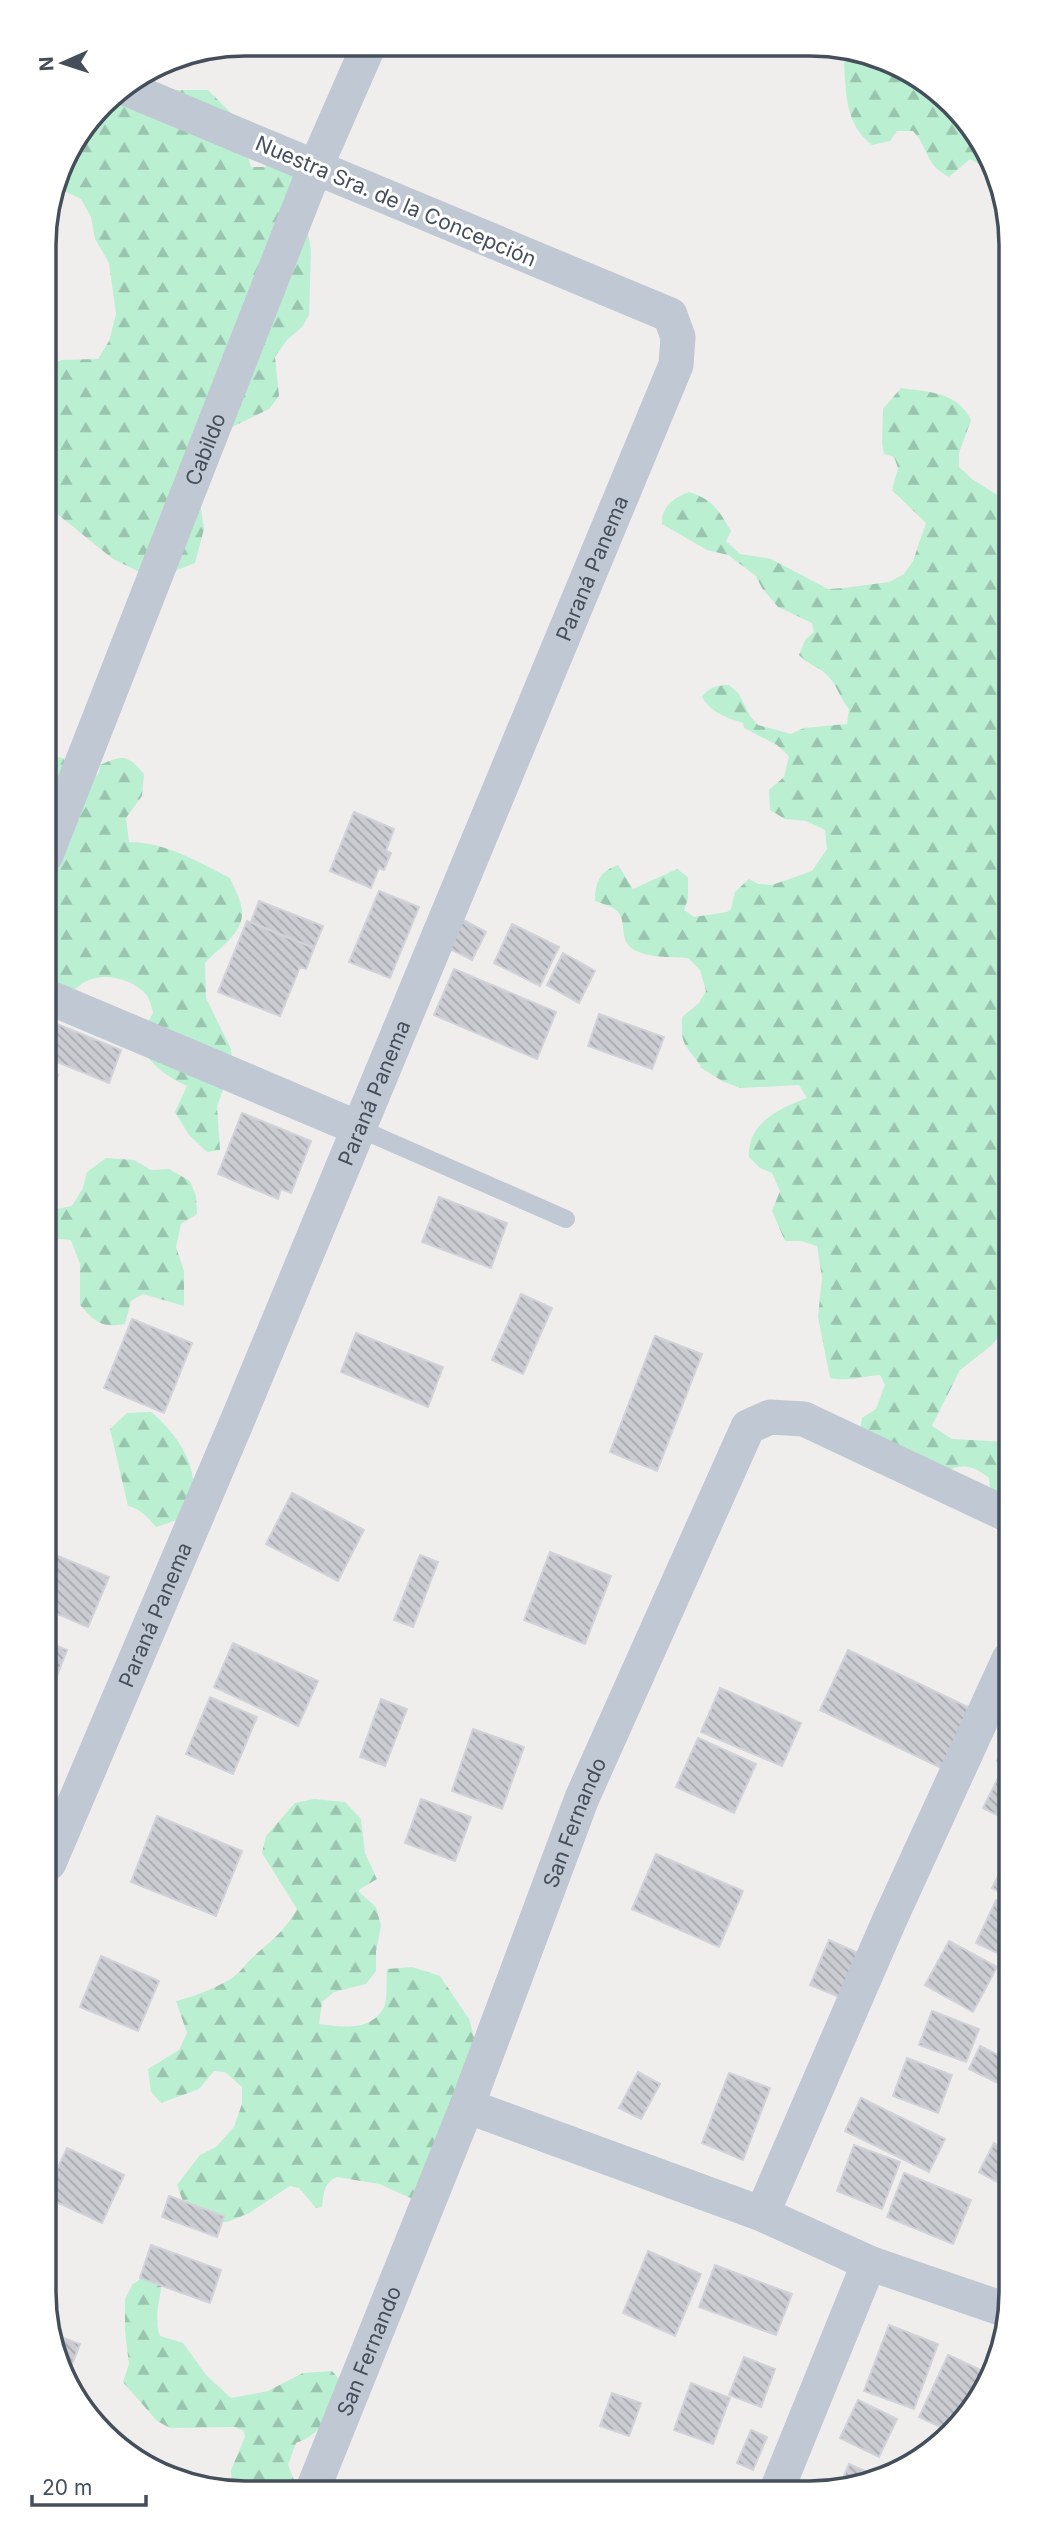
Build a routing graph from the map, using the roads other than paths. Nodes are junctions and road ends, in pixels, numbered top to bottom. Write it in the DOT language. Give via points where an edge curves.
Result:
graph roads {
  1 [pos="364,56"];
  2 [pos="135,92"];
  3 [pos="315,168"];
  4 [pos="670,316"];
  5 [pos="56,829"];
  6 [pos="56,1000"];
  7 [pos="358,1128"];
  8 [pos="566,1219"];
  9 [pos="999,1510"];
  10 [pos="999,1680"];
  11 [pos="56,1847"];
  12 [pos="467,2106"];
  13 [pos="762,2214"];
  14 [pos="869,2263"];
  15 [pos="999,2307"];
  16 [pos="316,2481"];
  17 [pos="780,2481"];
  1 -- 3 [label="street, Cabildo"];
  2 -- 3 [label="street, Nuestra Sra. de la Concepción"];
  3 -- 4 [label="street, Nuestra Sra. de la Concepción"];
  3 -- 5 [label="street, Cabildo"];
  4 -- 7 [label="street, Paraná Panema" via="678,337 676,365"];
  6 -- 7 [label="street"];
  7 -- 8 [label="lane"];
  7 -- 11 [label="street, Paraná Panema"];
  9 -- 12 [label="street, San Fernando" via="804,1419 770,1418 748,1427 582,1798"];
  10 -- 13 [label="street"];
  12 -- 13 [label="street"];
  12 -- 16 [label="street, San Fernando"];
  13 -- 14 [label="street"];
  14 -- 15 [label="street"];
  14 -- 17 [label="street"];
}
